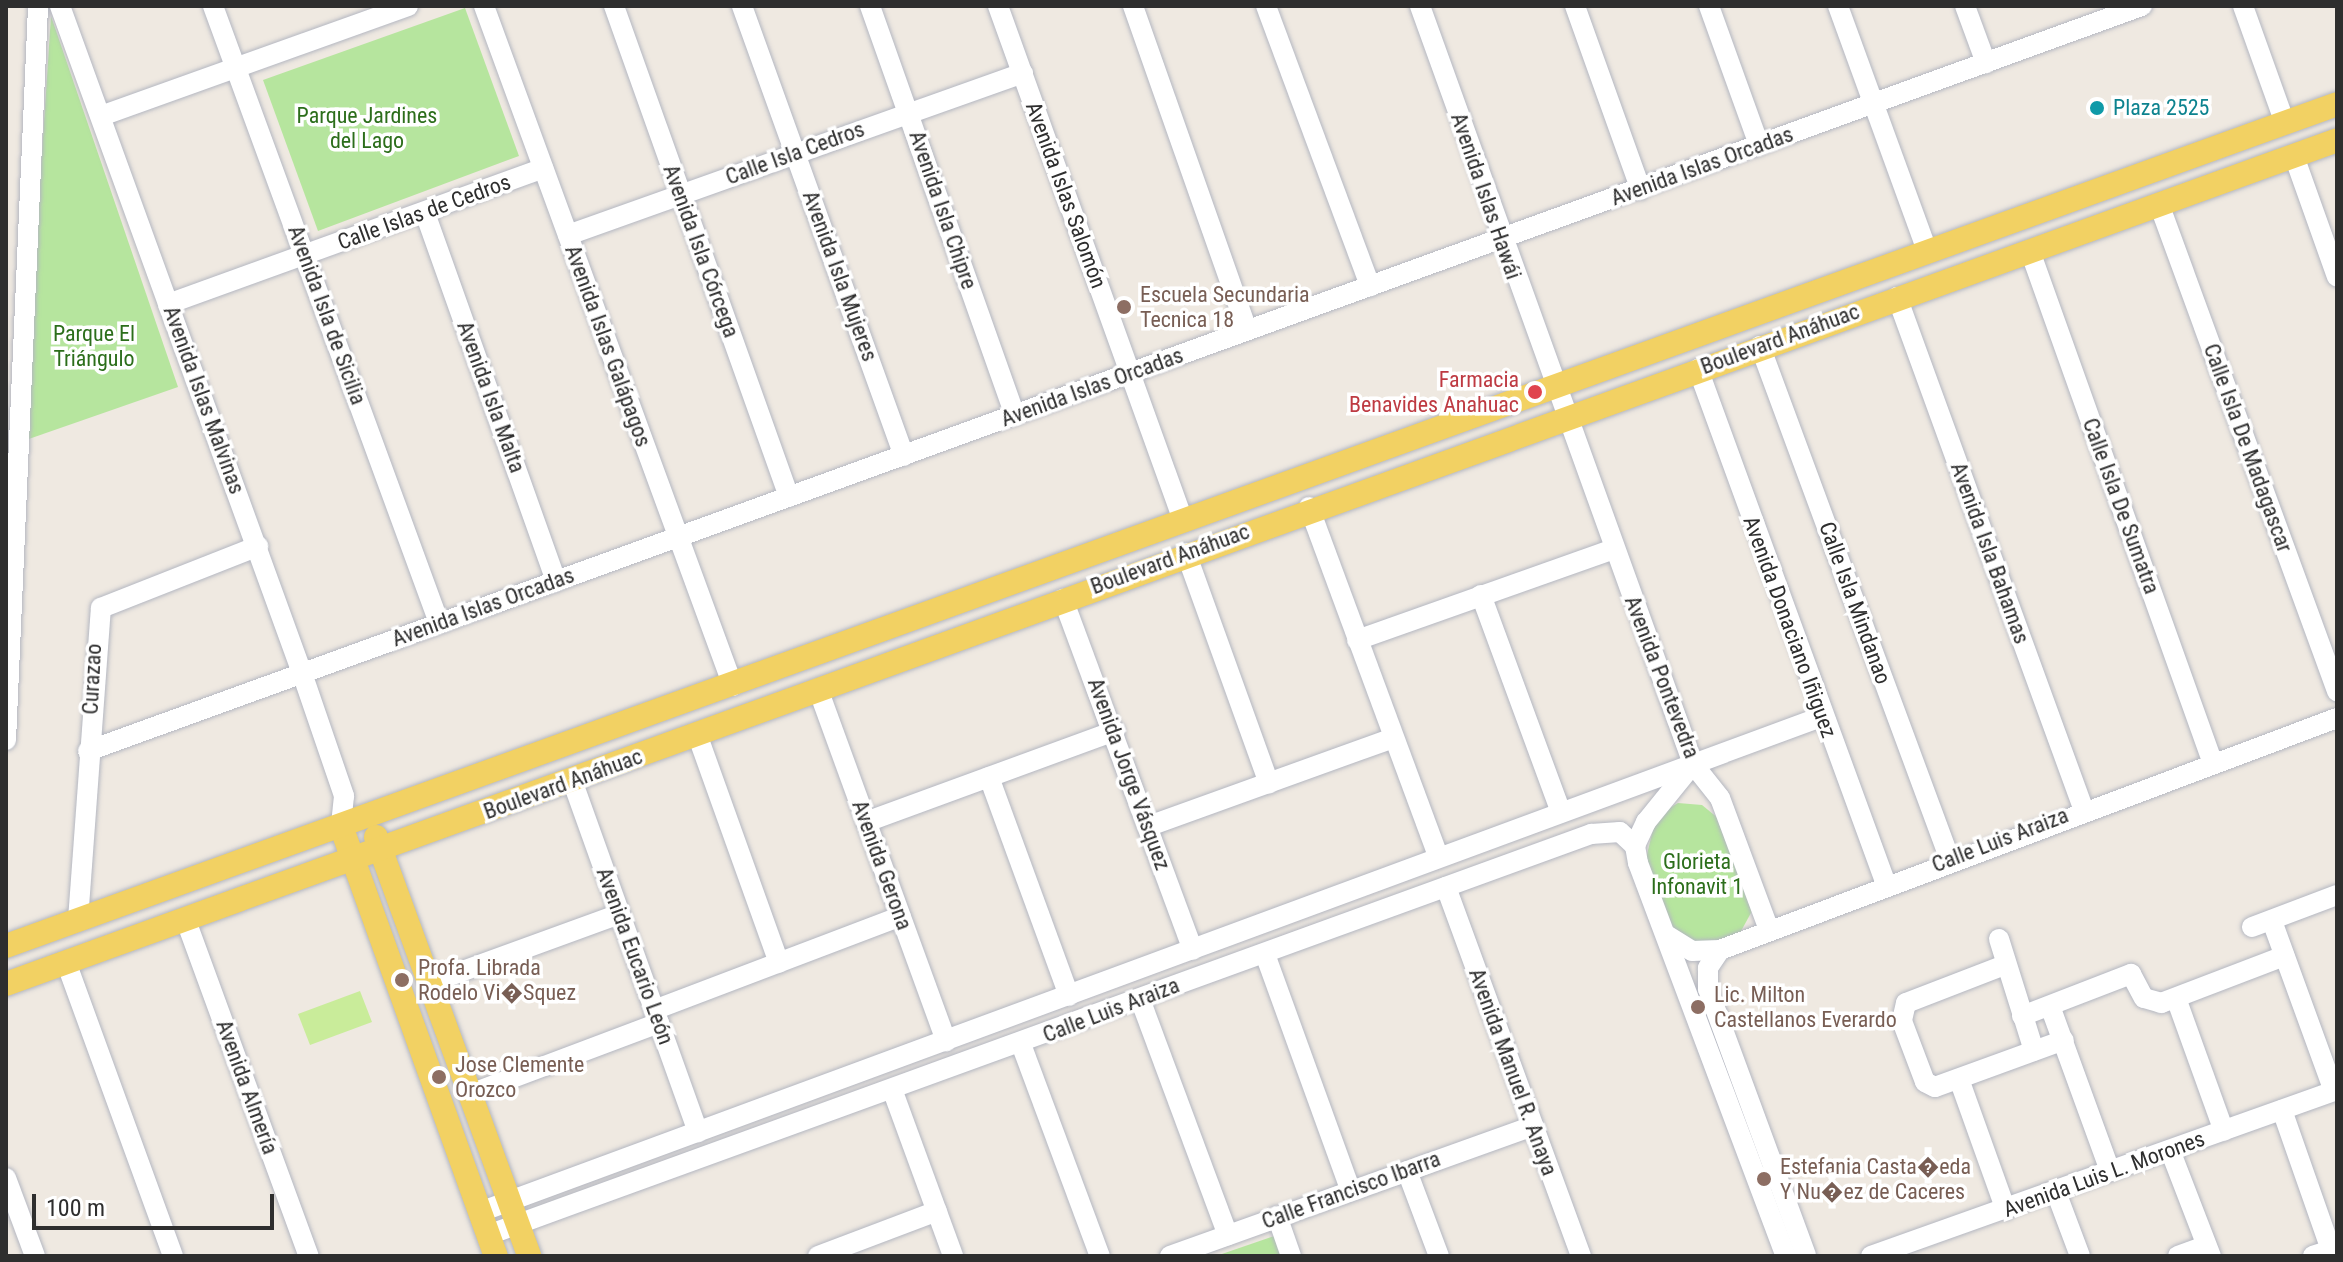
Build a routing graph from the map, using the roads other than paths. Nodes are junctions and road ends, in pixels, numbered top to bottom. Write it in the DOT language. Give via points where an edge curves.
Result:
graph roads {
  1 [pos="38,6"];
  2 [pos="60,6"];
  3 [pos="213,6"];
  4 [pos="408,6"];
  5 [pos="484,6"];
  6 [pos="614,6"];
  7 [pos="742,6"];
  8 [pos="870,6"];
  9 [pos="998,6"];
  10 [pos="1133,6"];
  11 [pos="1266,6"];
  12 [pos="1420,6"];
  13 [pos="1575,6"];
  14 [pos="1709,6"];
  15 [pos="1838,6"];
  16 [pos="1965,6"];
  17 [pos="2142,6"];
  18 [pos="2243,6"];
  19 [pos="2096,14"];
  20 [pos="354,15"];
  21 [pos="1986,63"];
  22 [pos="237,68"];
  23 [pos="1023,73"];
  24 [pos="1873,103"];
  25 [pos="2337,104"];
  26 [pos="909,113"];
  27 [pos="101,116"];
  28 [pos="2285,123"];
  29 [pos="2337,140"];
  30 [pos="1759,145"];
  31 [pos="795,153"];
  32 [pos="2294,156"];
  33 [pos="543,168"];
  34 [pos="1641,190"];
  35 [pos="680,195"];
  36 [pos="2159,204"];
  37 [pos="425,213"];
  38 [pos="568,235"];
  39 [pos="1501,239"];
  40 [pos="1927,250"];
  41 [pos="2030,251"];
  42 [pos="305,255"];
  43 [pos="2337,277"];
  44 [pos="1370,286"];
  45 [pos="1897,297"];
  46 [pos="168,304"];
  47 [pos="1247,330"];
  48 [pos="1760,346"];
  49 [pos="1698,369"];
  50 [pos="1129,373"];
  51 [pos="1554,386"];
  52 [pos="1015,415"];
  53 [pos="1565,418"];
  54 [pos="904,456"];
  55 [pos="12,476"];
  56 [pos="789,497"];
  57 [pos="1309,507"];
  58 [pos="1183,520"];
  59 [pos="676,537"];
  60 [pos="258,546"];
  61 [pos="1614,549"];
  62 [pos="1186,553"];
  63 [pos="556,581"];
  64 [pos="1481,595"];
  65 [pos="1063,599"];
  66 [pos="439,623"];
  67 [pos="1357,640"];
  68 [pos="302,673"];
  69 [pos="733,686"];
  70 [pos="818,689"];
  71 [pos="2337,691"];
  72 [pos="1821,717"];
  73 [pos="2337,718"];
  74 [pos="1115,731"];
  75 [pos="697,734"];
  76 [pos="1393,738"];
  77 [pos="6,740"];
  78 [pos="88,751"];
  79 [pos="2212,761"];
  80 [pos="1693,764"];
  81 [pos="989,777"];
  82 [pos="572,780"];
  83 [pos="1269,783"];
  84 [pos="344,796"];
  85 [pos="2083,808"];
  86 [pos="1561,812"];
  87 [pos="368,816"];
  88 [pos="866,822"];
  89 [pos="341,826"];
  90 [pos="1149,826"];
  91 [pos="1635,846"];
  92 [pos="381,850"];
  93 [pos="1438,856"];
  94 [pos="353,860"];
  95 [pos="1950,860"];
  96 [pos="1368,884"];
  97 [pos="1886,884"];
  98 [pos="1446,887"];
  99 [pos="2337,895"];
  100 [pos="1379,912"];
  101 [pos="620,914"];
  102 [pos="901,916"];
  103 [pos="185,918"];
  104 [pos="78,920"];
  105 [pos="1769,930"];
  106 [pos="1668,936"];
  107 [pos="1999,939"];
  108 [pos="6,946"];
  109 [pos="1193,950"];
  110 [pos="1720,950"];
  111 [pos="1265,954"];
  112 [pos="2284,956"];
  113 [pos="66,962"];
  114 [pos="779,963"];
  115 [pos="2002,966"];
  116 [pos="430,983"];
  117 [pos="6,984"];
  118 [pos="1069,996"];
  119 [pos="2176,998"];
  120 [pos="1140,999"];
  121 [pos="2050,1006"];
  122 [pos="657,1016"];
  123 [pos="2022,1016"];
  124 [pos="2064,1040"];
  125 [pos="946,1041"];
  126 [pos="1021,1044"];
  127 [pos="2034,1051"];
  128 [pos="1959,1079"];
  129 [pos="892,1089"];
  130 [pos="2335,1090"];
  131 [pos="470,1094"];
  132 [pos="761,1109"];
  133 [pos="2282,1110"];
  134 [pos="1533,1126"];
  135 [pos="2224,1131"];
  136 [pos="698,1132"];
  137 [pos="770,1132"];
  138 [pos="2170,1150"];
  139 [pos="1407,1171"];
  140 [pos="2110,1171"];
  141 [pos="6,1178"];
  142 [pos="1351,1191"];
  143 [pos="2056,1192"];
  144 [pos="2006,1210"];
  145 [pos="937,1211"];
  146 [pos="513,1213"];
  147 [pos="1277,1216"];
  148 [pos="488,1235"];
  149 [pos="1228,1235"];
  150 [pos="2208,1251"];
  151 [pos="1892,1252"];
  152 [pos="2322,1253"];
  153 [pos="35,1256"];
  154 [pos="173,1256"];
  155 [pos="309,1256"];
  156 [pos="529,1256"];
  157 [pos="818,1256"];
  158 [pos="953,1256"];
  159 [pos="1100,1256"];
  160 [pos="1170,1256"];
  161 [pos="1291,1256"];
  162 [pos="1439,1256"];
  163 [pos="1581,1256"];
  164 [pos="1786,1256"];
  165 [pos="1806,1256"];
  166 [pos="1871,1256"];
  167 [pos="2080,1256"];
  168 [pos="2178,1256"];
  1 -- 55 [label="street"];
  2 -- 27 [label="street, Avenida Islas Malvinas"];
  3 -- 22 [label="street, Avenida Isla de Sicilia"];
  4 -- 20 [label="street"];
  5 -- 33 [label="street, Avenida Islas Galápagos"];
  6 -- 35 [label="street, Avenida Isla Córcega"];
  7 -- 31 [label="street, Avenida Isla Mujeres"];
  8 -- 26 [label="street, Avenida Isla Chipre"];
  9 -- 23 [label="street, Avenida Islas Salomón"];
  10 -- 47 [label="street"];
  11 -- 44 [label="street"];
  12 -- 39 [label="street, Avenida Islas Hawái"];
  13 -- 34 [label="street"];
  14 -- 30 [label="street"];
  15 -- 24 [label="street"];
  16 -- 21 [label="street"];
  17 -- 19 [label="street, Avenida Islas Orcadas"];
  18 -- 28 [label="street"];
  19 -- 21 [label="street, Avenida Islas Orcadas"];
  20 -- 22 [label="street"];
  21 -- 24 [label="street, Avenida Islas Orcadas"];
  22 -- 27 [label="street"];
  22 -- 42 [label="street, Avenida Isla de Sicilia"];
  23 -- 26 [label="street, Calle Isla Cedros"];
  23 -- 50 [label="street, Avenida Islas Salomón"];
  24 -- 30 [label="street, Avenida Islas Orcadas"];
  24 -- 40 [label="street"];
  25 -- 28 [label="main road, Boulevard Anáhuac"];
  26 -- 31 [label="street, Calle Isla Cedros"];
  26 -- 52 [label="street, Avenida Isla Chipre"];
  27 -- 46 [label="street, Avenida Islas Malvinas"];
  28 -- 40 [label="main road, Boulevard Anáhuac"];
  29 -- 32 [label="main road, Boulevard Anáhuac"];
  30 -- 34 [label="street, Avenida Islas Orcadas"];
  31 -- 35 [label="street, Calle Isla Cedros"];
  31 -- 54 [label="street, Avenida Isla Mujeres"];
  32 -- 36 [label="main road, Boulevard Anáhuac"];
  32 -- 43 [label="street"];
  33 -- 37 [label="street, Calle Islas de Cedros"];
  33 -- 38 [label="street, Avenida Islas Galápagos"];
  34 -- 39 [label="street, Avenida Islas Orcadas"];
  35 -- 38 [label="street, Calle Isla Cedros"];
  35 -- 56 [label="street, Avenida Isla Córcega"];
  36 -- 41 [label="main road, Boulevard Anáhuac"];
  36 -- 71 [label="street, Calle Isla De Madagascar"];
  37 -- 42 [label="street, Calle Islas de Cedros"];
  37 -- 63 [label="street, Avenida Isla Malta"];
  38 -- 59 [label="street, Avenida Islas Galápagos"];
  39 -- 44 [label="street, Avenida Islas Orcadas"];
  39 -- 51 [label="street, Avenida Islas Hawái"];
  40 -- 51 [label="main road, Boulevard Anáhuac"];
  41 -- 45 [label="main road, Boulevard Anáhuac"];
  41 -- 79 [label="street, Calle Isla De Sumatra"];
  42 -- 46 [label="street, Calle Islas de Cedros"];
  42 -- 66 [label="street, Avenida Isla de Sicilia"];
  44 -- 47 [label="street, Avenida Islas Orcadas"];
  45 -- 48 [label="main road, Boulevard Anáhuac"];
  45 -- 85 [label="street, Avenida Isla Bahamas"];
  46 -- 60 [label="street, Avenida Islas Malvinas"];
  47 -- 50 [label="street, Avenida Islas Orcadas"];
  48 -- 49 [label="main road, Boulevard Anáhuac"];
  48 -- 95 [label="street, Calle Isla Mindanao"];
  49 -- 53 [label="main road, Boulevard Anáhuac"];
  49 -- 72 [label="street, Avenida Donaciano Iñiguez"];
  50 -- 52 [label="street, Avenida Islas Orcadas"];
  50 -- 58 [label="street, Avenida Islas Salomón"];
  51 -- 53 [label="street, Avenida Islas Hawái"];
  51 -- 58 [label="main road, Boulevard Anáhuac"];
  52 -- 54 [label="street, Avenida Islas Orcadas"];
  53 -- 57 [label="main road, Boulevard Anáhuac"];
  53 -- 61 [label="street, Avenida Pontevedra"];
  54 -- 56 [label="street, Avenida Islas Orcadas"];
  55 -- 77 [label="street"];
  56 -- 59 [label="street, Avenida Islas Orcadas"];
  57 -- 62 [label="main road, Boulevard Anáhuac"];
  57 -- 67 [label="street"];
  58 -- 69 [label="main road, Boulevard Anáhuac"];
  59 -- 63 [label="street, Avenida Islas Orcadas"];
  59 -- 69 [label="street, Avenida Islas Galápagos"];
  60 -- 68 [label="street, Avenida Islas Malvinas"];
  60 -- 78 [label="street, Curazao" via="101,608"];
  61 -- 64 [label="street"];
  61 -- 80 [label="street, Avenida Pontevedra"];
  62 -- 65 [label="main road, Boulevard Anáhuac"];
  62 -- 83 [label="street"];
  63 -- 66 [label="street, Avenida Islas Orcadas"];
  64 -- 67 [label="street"];
  64 -- 86 [label="street"];
  65 -- 70 [label="main road, Boulevard Anáhuac"];
  65 -- 74 [label="street, Avenida Jorge Vásquez"];
  66 -- 68 [label="street, Avenida Islas Orcadas"];
  67 -- 76 [label="street"];
  68 -- 78 [label="street, Avenida Islas Orcadas"];
  68 -- 84 [label="street, Avenida Islas Malvinas"];
  69 -- 87 [label="main road, Boulevard Anáhuac"];
  70 -- 75 [label="main road, Boulevard Anáhuac"];
  70 -- 88 [label="street, Avenida Gerona"];
  72 -- 80 [label="street, Calle Luis Araiza"];
  72 -- 97 [label="street, Avenida Donaciano Iñiguez"];
  73 -- 79 [label="street, Calle Luis Araiza"];
  74 -- 81 [label="street"];
  74 -- 90 [label="street, Avenida Jorge Vásquez"];
  75 -- 82 [label="main road, Boulevard Anáhuac"];
  75 -- 114 [label="street"];
  76 -- 83 [label="street"];
  76 -- 93 [label="street"];
  78 -- 104 [label="street, Curazao"];
  79 -- 85 [label="street, Calle Luis Araiza"];
  80 -- 86 [label="street, Calle Luis Araiza"];
  80 -- 91 [label="street" via="1646,822"];
  80 -- 105 [label="street, Avenida Pontevedra" via="1720,798"];
  81 -- 88 [label="street"];
  81 -- 118 [label="street"];
  82 -- 92 [label="main road, Boulevard Anáhuac"];
  82 -- 101 [label="street, Avenida Eucario León"];
  83 -- 90 [label="street"];
  84 -- 87 [label="street"];
  84 -- 89 [label="street, Avenida Islas Malvinas"];
  85 -- 95 [label="street, Calle Luis Araiza"];
  86 -- 93 [label="street, Calle Luis Araiza"];
  87 -- 89 [label="main road, Boulevard Anáhuac"];
  87 -- 92 [label="main road"];
  88 -- 102 [label="street, Avenida Gerona"];
  89 -- 94 [label="main road"];
  89 -- 104 [label="main road, Boulevard Anáhuac"];
  90 -- 109 [label="street, Avenida Jorge Vásquez"];
  91 -- 98 [label="street, Calle Luis Araiza" via="1609,830"];
  91 -- 106 [label="street"];
  92 -- 94 [label="main road, Boulevard Anáhuac"];
  92 -- 116 [label="main road"];
  93 -- 96 [label="street, Calle Luis Araiza"];
  94 -- 103 [label="main road, Boulevard Anáhuac"];
  94 -- 148 [label="main road"];
  95 -- 97 [label="street, Calle Luis Araiza"];
  96 -- 100 [label="street"];
  96 -- 109 [label="street, Calle Luis Araiza"];
  97 -- 105 [label="street, Calle Luis Araiza"];
  98 -- 100 [label="street, Calle Luis Araiza"];
  98 -- 134 [label="street, Avenida Manuel R. Anaya"];
  99 -- 112 [label="street" via="2262,924"];
  100 -- 111 [label="street, Calle Luis Araiza"];
  101 -- 116 [label="street"];
  101 -- 122 [label="street, Avenida Eucario León"];
  102 -- 114 [label="street"];
  102 -- 125 [label="street, Avenida Gerona"];
  103 -- 113 [label="main road, Boulevard Anáhuac"];
  103 -- 155 [label="street, Avenida Almería"];
  104 -- 108 [label="main road, Boulevard Anáhuac"];
  105 -- 110 [label="street, Calle Luis Araiza"];
  106 -- 110 [label="street" via="1692,951"];
  106 -- 164 [label="street"];
  107 -- 115 [label="street"];
  109 -- 118 [label="street, Calle Luis Araiza"];
  110 -- 165 [label="street" via="1708,968 1708,989"];
  111 -- 120 [label="street, Calle Luis Araiza"];
  111 -- 142 [label="street"];
  112 -- 119 [label="street"];
  112 -- 130 [label="street"];
  113 -- 117 [label="main road, Boulevard Anáhuac"];
  113 -- 154 [label="street"];
  114 -- 122 [label="street"];
  115 -- 123 [label="street"];
  115 -- 128 [label="street" via="1902,1008 1925,1082 1935,1087"];
  116 -- 131 [label="main road"];
  118 -- 125 [label="street, Calle Luis Araiza"];
  119 -- 121 [label="street" via="2151,1003 2131,974"];
  119 -- 135 [label="street"];
  120 -- 126 [label="street, Calle Luis Araiza"];
  120 -- 149 [label="street"];
  121 -- 123 [label="street"];
  121 -- 124 [label="street"];
  122 -- 131 [label="street"];
  122 -- 136 [label="street, Avenida Eucario León"];
  123 -- 127 [label="street"];
  124 -- 127 [label="street"];
  124 -- 140 [label="street"];
  125 -- 132 [label="street, Calle Luis Araiza"];
  126 -- 129 [label="street, Calle Luis Araiza"];
  126 -- 159 [label="street"];
  127 -- 128 [label="street"];
  128 -- 144 [label="street"];
  129 -- 137 [label="street, Calle Luis Araiza"];
  129 -- 145 [label="street"];
  130 -- 133 [label="street, Avenida Luis L. Morones"];
  131 -- 146 [label="main road"];
  132 -- 136 [label="street, Calle Luis Araiza"];
  132 -- 137 [label="street"];
  133 -- 135 [label="street, Avenida Luis L. Morones"];
  133 -- 152 [label="street"];
  134 -- 139 [label="street, Calle Francisco Ibarra"];
  134 -- 163 [label="street, Avenida Manuel R. Anaya"];
  135 -- 138 [label="street, Avenida Luis L. Morones"];
  136 -- 146 [label="street, Calle Luis Araiza"];
  137 -- 146 [label="street, Calle Luis Araiza"];
  138 -- 140 [label="street, Avenida Luis L. Morones"];
  138 -- 150 [label="street"];
  139 -- 142 [label="street, Calle Francisco Ibarra"];
  139 -- 162 [label="street"];
  140 -- 143 [label="street, Avenida Luis L. Morones"];
  141 -- 153 [label="street"];
  142 -- 147 [label="street, Calle Francisco Ibarra"];
  143 -- 144 [label="street, Avenida Luis L. Morones"];
  143 -- 167 [label="street"];
  144 -- 151 [label="street, Avenida Luis L. Morones"];
  145 -- 157 [label="street"];
  145 -- 158 [label="street"];
  146 -- 148 [label="street, Calle Luis Araiza"];
  146 -- 156 [label="main road"];
  147 -- 149 [label="street, Calle Francisco Ibarra"];
  147 -- 161 [label="street"];
  149 -- 160 [label="street, Calle Francisco Ibarra"];
  150 -- 168 [label="street"];
  151 -- 166 [label="street, Avenida Luis L. Morones"];
}
